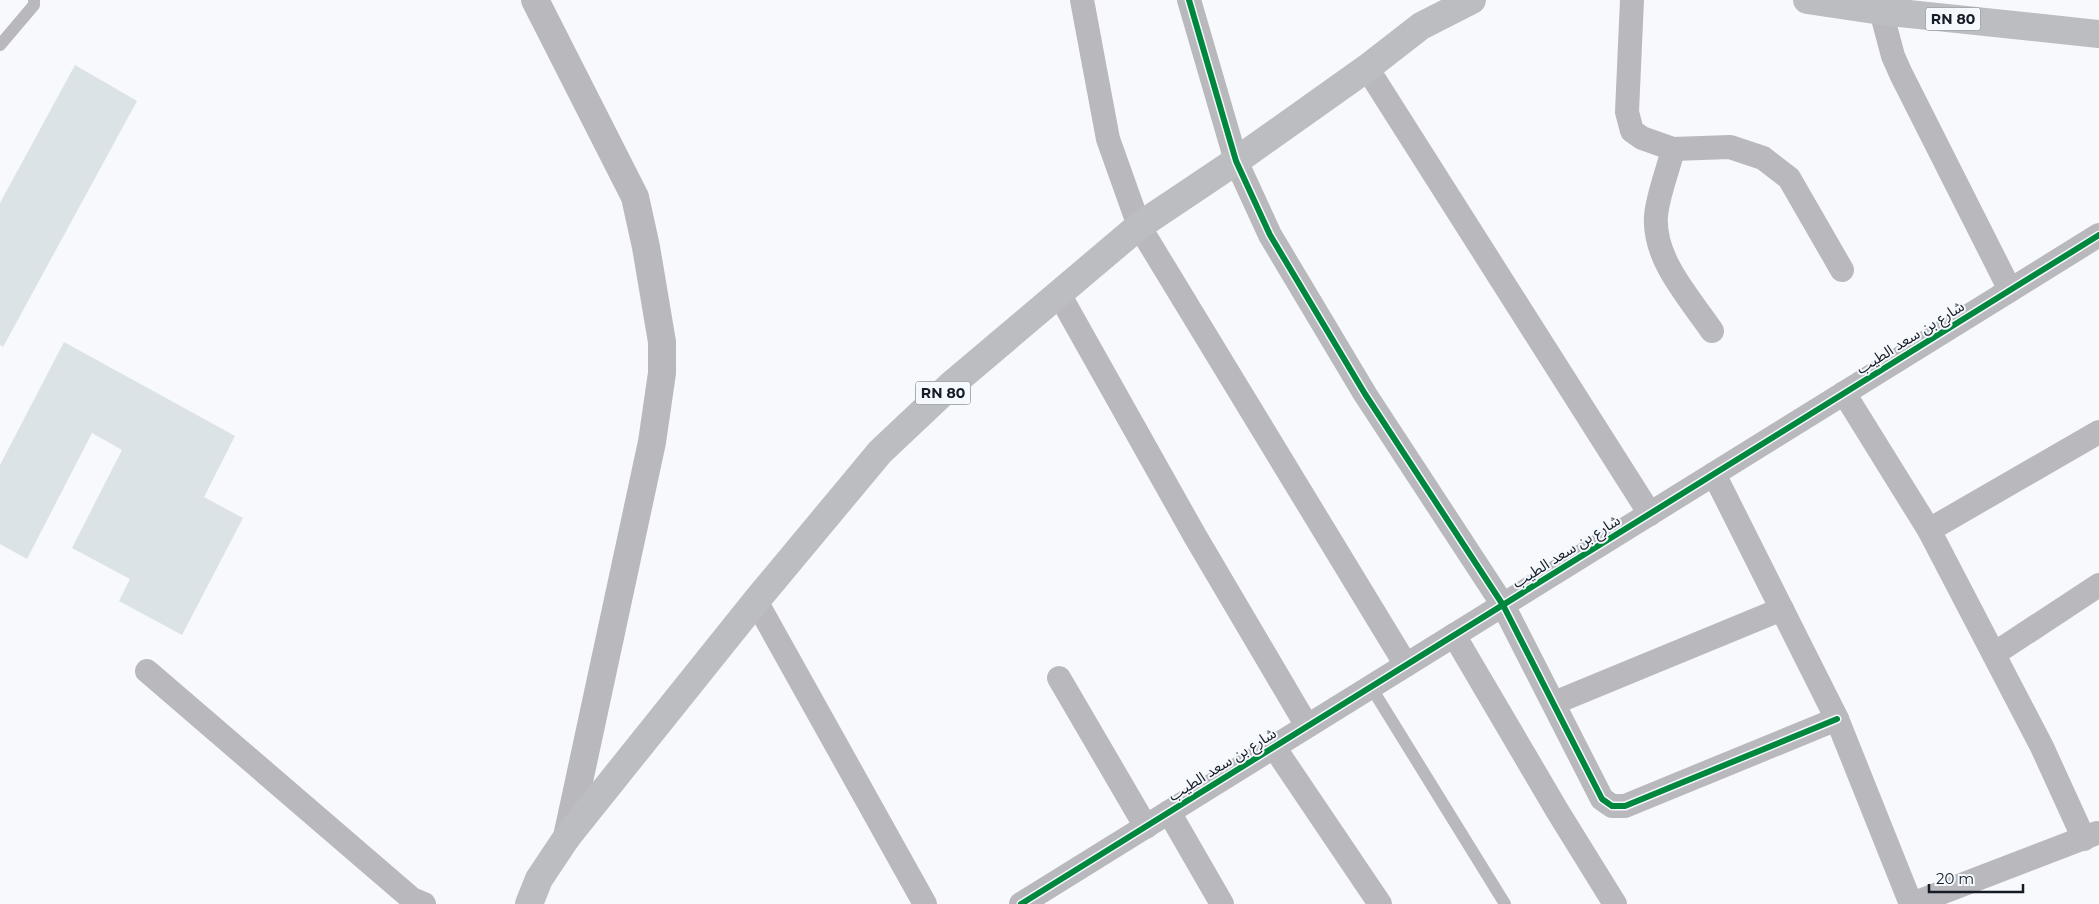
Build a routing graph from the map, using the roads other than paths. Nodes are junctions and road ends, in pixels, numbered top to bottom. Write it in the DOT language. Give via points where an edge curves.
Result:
graph roads {
  1 [pos="34,0"];
  2 [pos="535,0"];
  3 [pos="1082,0"];
  4 [pos="1189,0"];
  5 [pos="1472,0"];
  6 [pos="1632,0"];
  7 [pos="1807,0"];
  8 [pos="1881,11"];
  9 [pos="2099,34"];
  10 [pos="0,45"];
  11 [pos="1367,68"];
  12 [pos="1673,149"];
  13 [pos="1236,161"];
  14 [pos="1139,226"];
  15 [pos="2099,235"];
  16 [pos="1842,270"];
  17 [pos="2010,290"];
  18 [pos="1059,294"];
  19 [pos="1712,331"];
  20 [pos="1844,394"];
  21 [pos="2099,432"];
  22 [pos="1714,474"];
  23 [pos="1650,514"];
  24 [pos="1929,530"];
  25 [pos="2099,585"];
  26 [pos="756,601"];
  27 [pos="1503,605"];
  28 [pos="1782,609"];
  29 [pos="1454,635"];
  30 [pos="1994,654"];
  31 [pos="1406,665"];
  32 [pos="147,671"];
  33 [pos="1059,678"];
  34 [pos="1371,687"];
  35 [pos="1554,703"];
  36 [pos="1837,720"];
  37 [pos="1307,726"];
  38 [pos="1274,747"];
  39 [pos="1169,812"];
  40 [pos="1146,827"];
  41 [pos="2091,836"];
  42 [pos="567,837"];
  43 [pos="424,904"];
  44 [pos="529,904"];
  45 [pos="925,904"];
  46 [pos="1021,904"];
  47 [pos="1222,904"];
  48 [pos="1380,904"];
  49 [pos="1505,904"];
  50 [pos="1615,904"];
  51 [pos="1911,904"];
  1 -- 10 [label="lane" via="34,5"];
  2 -- 42 [label="street" via="635,197 662,342 662,373 652,442"];
  3 -- 14 [label="street" via="1108,139"];
  4 -- 13 [label="street"];
  5 -- 11 [label="main road, RN 80" via="1421,26"];
  6 -- 12 [label="street" via="1627,112 1632,131"];
  7 -- 8 [label="main road, RN 80"];
  8 -- 9 [label="main road, RN 80"];
  8 -- 17 [label="street" via="1901,74"];
  11 -- 13 [label="main road, RN 80"];
  11 -- 23 [label="street"];
  12 -- 16 [label="street" via="1730,147 1763,158 1789,178"];
  12 -- 19 [label="street" via="1656,214 1656,232 1662,256"];
  13 -- 14 [label="main road, RN 80"];
  13 -- 27 [label="street" via="1270,234 1314,310"];
  14 -- 18 [label="main road, RN 80"];
  14 -- 31 [label="street"];
  15 -- 17 [label="street, شارع بن سعد الطيب"];
  17 -- 20 [label="street, شارع بن سعد الطيب"];
  18 -- 26 [label="main road, RN 80" via="951,385 880,452"];
  18 -- 37 [label="street" via="1195,536"];
  20 -- 22 [label="street, شارع بن سعد الطيب"];
  20 -- 24 [label="street"];
  21 -- 24 [label="street"];
  22 -- 23 [label="street, شارع بن سعد الطيب"];
  22 -- 28 [label="street"];
  23 -- 27 [label="street, شارع بن سعد الطيب"];
  24 -- 30 [label="street"];
  25 -- 30 [label="street"];
  26 -- 42 [label="main road, RN 80"];
  26 -- 45 [label="street"];
  27 -- 29 [label="street, شارع بن سعد الطيب"];
  27 -- 35 [label="street"];
  28 -- 35 [label="street"];
  28 -- 36 [label="street"];
  29 -- 31 [label="street, شارع بن سعد الطيب"];
  29 -- 50 [label="street"];
  30 -- 41 [label="street"];
  31 -- 34 [label="street, شارع بن سعد الطيب"];
  32 -- 43 [label="street" via="412,899"];
  33 -- 40 [label="street"];
  34 -- 37 [label="street, شارع بن سعد الطيب"];
  34 -- 49 [label="lane"];
  35 -- 36 [label="street" via="1602,799 1612,806 1625,806"];
  36 -- 51 [label="street"];
  37 -- 38 [label="street, شارع بن سعد الطيب"];
  38 -- 39 [label="street, شارع بن سعد الطيب"];
  38 -- 48 [label="street"];
  39 -- 40 [label="street, شارع بن سعد الطيب"];
  39 -- 47 [label="street"];
  40 -- 46 [label="street, شارع بن سعد الطيب"];
  41 -- 51 [label="street"];
  42 -- 44 [label="main road, RN 80" via="540,879"];
}
